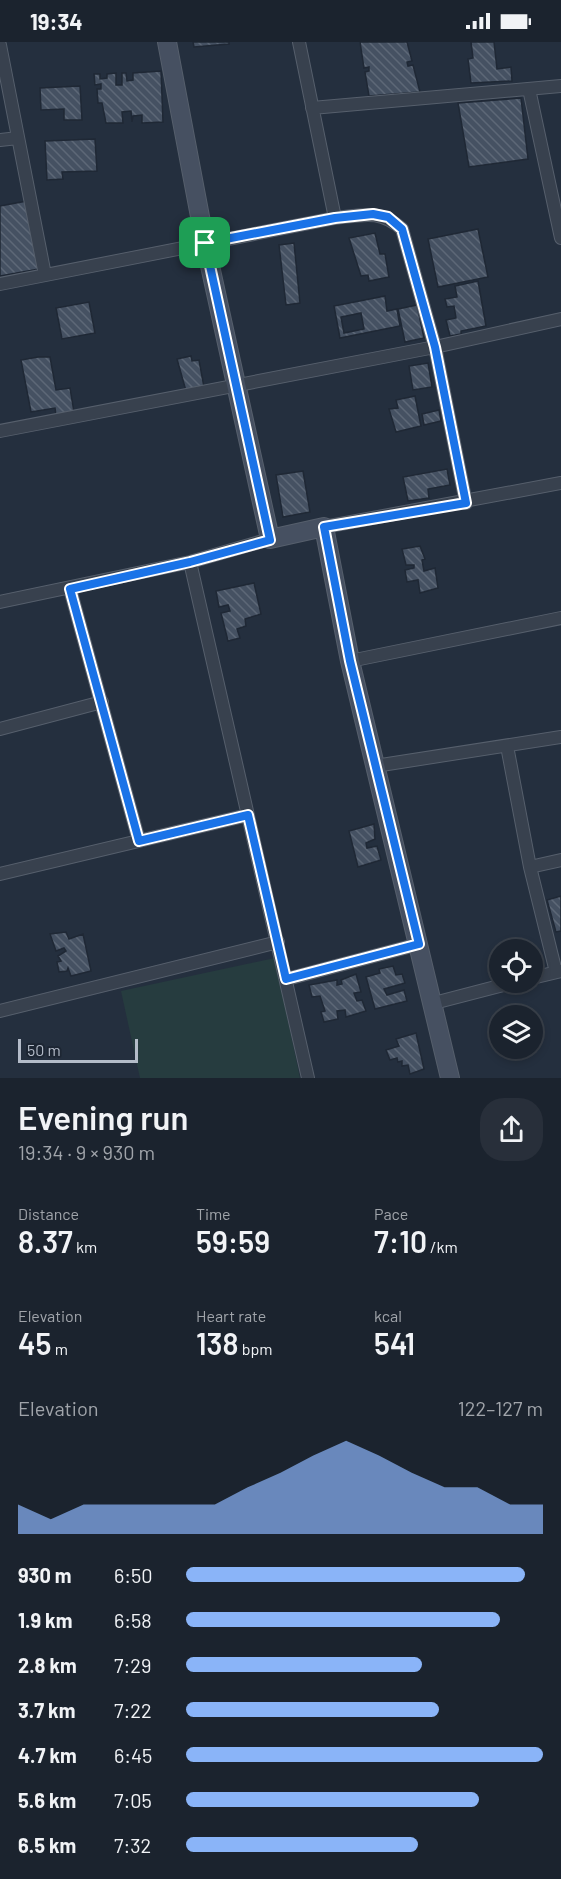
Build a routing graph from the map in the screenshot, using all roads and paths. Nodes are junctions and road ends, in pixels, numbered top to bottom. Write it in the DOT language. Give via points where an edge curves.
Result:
graph roads {
  1 [pos="167,42"];
  2 [pos="299,42"];
  3 [pos="0,45"];
  4 [pos="561,86"];
  5 [pos="530,89"];
  6 [pos="312,108"];
  7 [pos="18,138"];
  8 [pos="0,140"];
  9 [pos="335,218"];
  10 [pos="561,238"];
  11 [pos="205,243"];
  12 [pos="45,275"];
  13 [pos="0,284"];
  14 [pos="561,319"];
  15 [pos="435,347"];
  16 [pos="235,385"];
  17 [pos="0,430"];
  18 [pos="561,483"];
  19 [pos="466,503"];
  20 [pos="324,527"];
  21 [pos="270,540"];
  22 [pos="190,562"];
  23 [pos="70,589"];
  24 [pos="0,602"];
  25 [pos="561,618"];
  26 [pos="350,661"];
  27 [pos="102,702"];
  28 [pos="0,729"];
  29 [pos="561,737"];
  30 [pos="507,746"];
  31 [pos="375,766"];
  32 [pos="248,815"];
  33 [pos="139,841"];
  34 [pos="561,860"];
  35 [pos="530,867"];
  36 [pos="0,874"];
  37 [pos="279,942"];
  38 [pos="419,944"];
  39 [pos="559,971"];
  40 [pos="543,975"];
  41 [pos="286,979"];
  42 [pos="489,989"];
  43 [pos="434,1004"];
  44 [pos="0,1011"];
  45 [pos="308,1078"];
  46 [pos="450,1078"];
  1 -- 11 [label="main road"];
  2 -- 6 [label="street"];
  3 -- 7 [label="street"];
  4 -- 5 [label="street"];
  5 -- 6 [label="street"];
  5 -- 10 [label="street"];
  6 -- 9 [label="street"];
  7 -- 8 [label="street"];
  7 -- 12 [label="street"];
  9 -- 11 [label="street"];
  9 -- 15 [label="street" via="373,214 388,217 402,229"];
  11 -- 12 [label="street"];
  11 -- 16 [label="main road"];
  12 -- 13 [label="street"];
  14 -- 15 [label="street"];
  15 -- 16 [label="street"];
  15 -- 19 [label="street"];
  16 -- 17 [label="street"];
  16 -- 21 [label="main road"];
  18 -- 19 [label="street"];
  19 -- 20 [label="street"];
  20 -- 21 [label="main road"];
  20 -- 26 [label="main road"];
  21 -- 22 [label="street"];
  22 -- 23 [label="street"];
  22 -- 32 [label="street"];
  23 -- 24 [label="street"];
  23 -- 27 [label="street"];
  25 -- 26 [label="street"];
  26 -- 31 [label="main road"];
  27 -- 28 [label="street"];
  27 -- 33 [label="street"];
  29 -- 30 [label="street"];
  30 -- 31 [label="street"];
  30 -- 35 [label="street"];
  31 -- 38 [label="main road"];
  32 -- 33 [label="street"];
  32 -- 37 [label="street"];
  33 -- 36 [label="street"];
  34 -- 35 [label="street"];
  35 -- 39 [label="street"];
  37 -- 41 [label="street"];
  37 -- 44 [label="street"];
  38 -- 41 [label="street"];
  38 -- 43 [label="main road"];
  39 -- 40 [label="street"];
  41 -- 45 [label="street"];
  42 -- 43 [label="street"];
  43 -- 46 [label="main road"];
}
